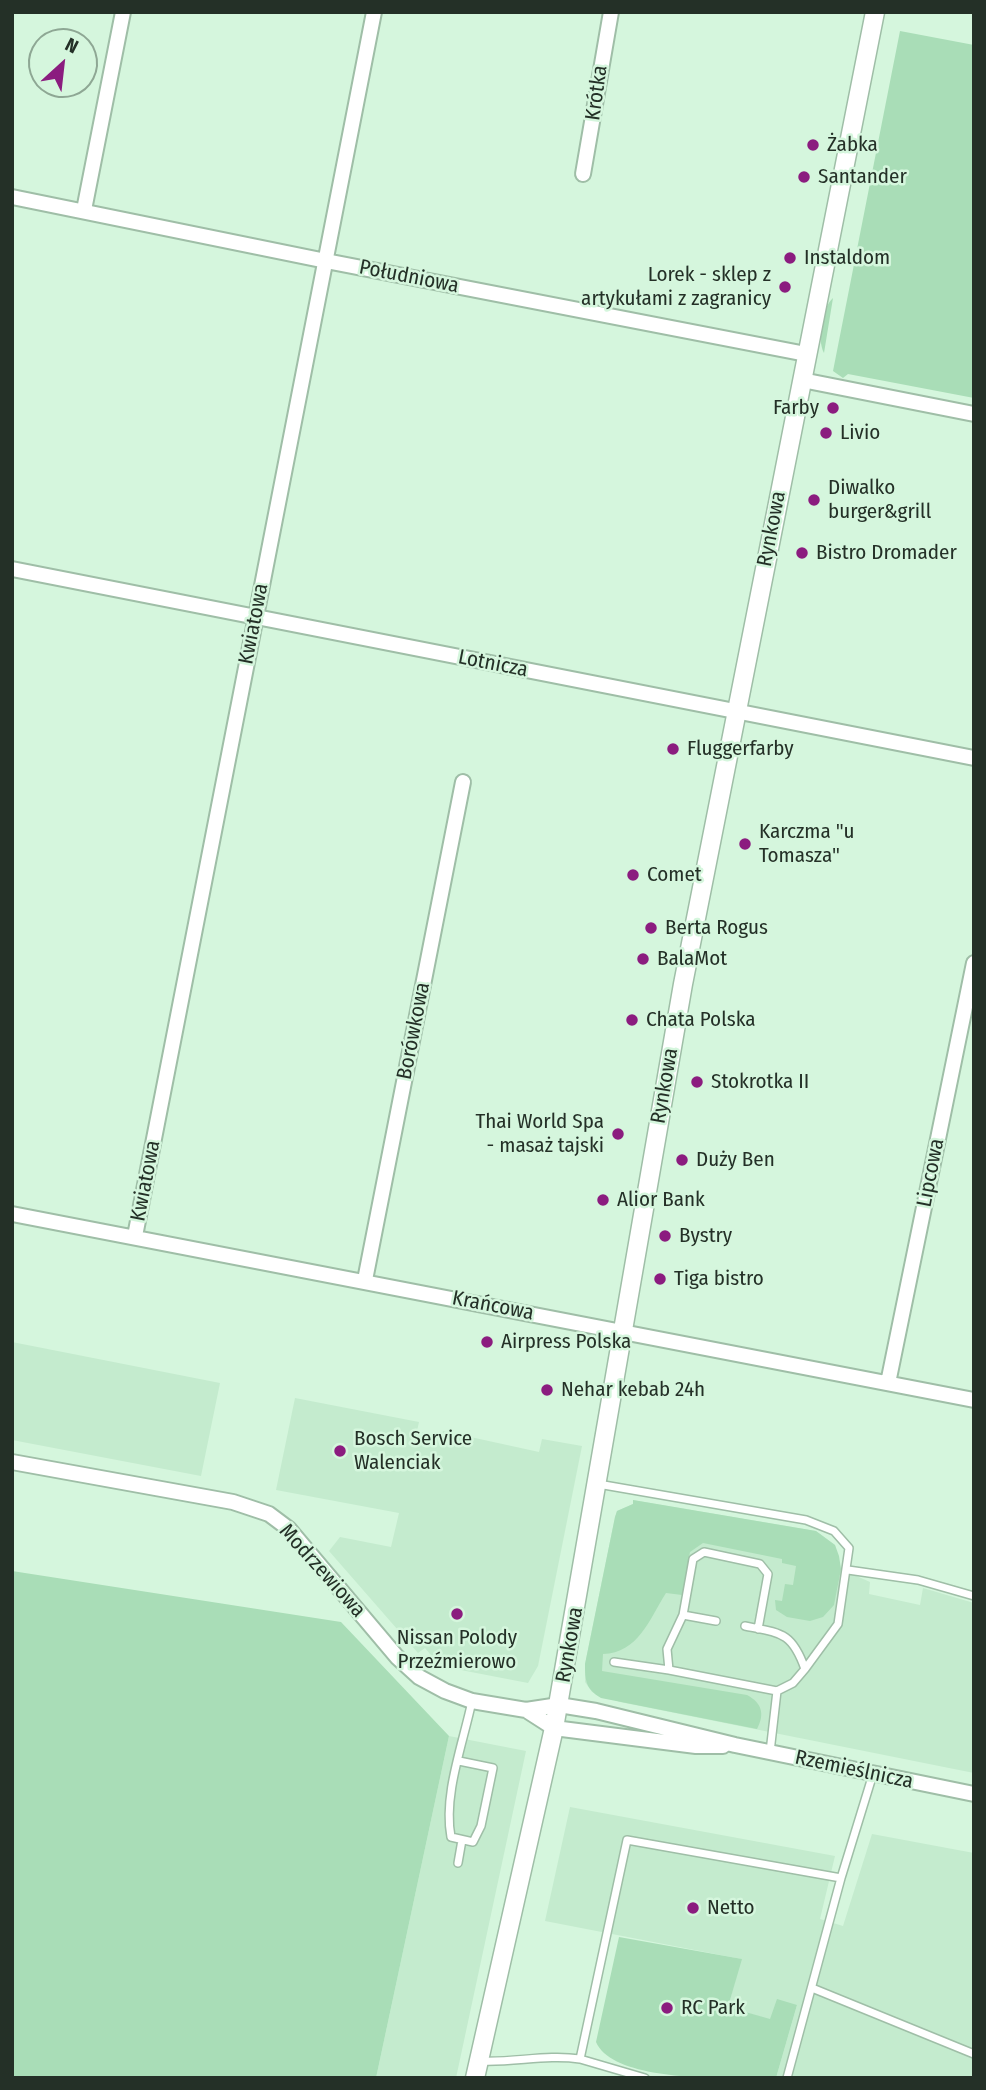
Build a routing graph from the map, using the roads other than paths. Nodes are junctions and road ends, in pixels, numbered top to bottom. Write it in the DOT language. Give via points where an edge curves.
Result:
graph roads {
  1 [pos="123,12"];
  2 [pos="374,12"];
  3 [pos="611,12"];
  4 [pos="875,12"];
  5 [pos="583,174"];
  6 [pos="12,197"];
  7 [pos="84,210"];
  8 [pos="326,261"];
  9 [pos="806,354"];
  10 [pos="802,380"];
  11 [pos="974,414"];
  12 [pos="12,569"];
  13 [pos="255,617"];
  14 [pos="737,711"];
  15 [pos="974,758"];
  16 [pos="463,782"];
  17 [pos="974,963"];
  18 [pos="12,1214"];
  19 [pos="135,1236"];
  20 [pos="365,1280"];
  21 [pos="623,1332"];
  22 [pos="888,1383"];
  23 [pos="974,1400"];
  24 [pos="12,1462"];
  25 [pos="598,1484"];
  26 [pos="848,1570"];
  27 [pos="974,1596"];
  28 [pos="683,1615"];
  29 [pos="716,1621"];
  30 [pos="745,1626"];
  31 [pos="758,1629"];
  32 [pos="614,1662"];
  33 [pos="806,1669"];
  34 [pos="669,1671"];
  35 [pos="778,1691"];
  36 [pos="472,1701"];
  37 [pos="559,1704"];
  38 [pos="526,1710"];
  39 [pos="554,1728"];
  40 [pos="735,1745"];
  41 [pos="770,1752"];
  42 [pos="459,1761"];
  43 [pos="873,1774"];
  44 [pos="974,1794"];
  45 [pos="462,1840"];
  46 [pos="458,1863"];
  47 [pos="841,1878"];
  48 [pos="812,1988"];
  49 [pos="974,2054"];
  50 [pos="580,2059"];
  51 [pos="477,2069"];
  52 [pos="645,2078"];
  53 [pos="787,2078"];
  1 -- 7 [label="street"];
  2 -- 8 [label="street, Kwiatowa"];
  3 -- 5 [label="street, Krótka"];
  4 -- 9 [label="street, Rynkowa"];
  6 -- 7 [label="street, Południowa"];
  7 -- 8 [label="street, Południowa"];
  8 -- 9 [label="street, Południowa"];
  8 -- 13 [label="street, Kwiatowa"];
  9 -- 10 [label="street, Rynkowa"];
  10 -- 11 [label="street"];
  10 -- 14 [label="street, Rynkowa"];
  12 -- 13 [label="street, Lotnicza"];
  13 -- 14 [label="street, Lotnicza"];
  13 -- 19 [label="street, Kwiatowa"];
  14 -- 15 [label="street, Lotnicza"];
  14 -- 21 [label="street, Rynkowa" via="683,984"];
  16 -- 20 [label="street, Borówkowa"];
  17 -- 22 [label="street, Lipcowa"];
  18 -- 19 [label="street, Krańcowa"];
  19 -- 20 [label="street, Krańcowa"];
  20 -- 21 [label="street, Krańcowa"];
  21 -- 22 [label="street, Krańcowa"];
  21 -- 25 [label="street, Rynkowa"];
  22 -- 23 [label="street, Krańcowa"];
  24 -- 36 [label="street, Modrzewiowa" via="195,1495 269,1514 289,1530 397,1657 419,1677"];
  25 -- 26 [label="lane" via="806,1520 834,1531 849,1548"];
  25 -- 37 [label="street, Rynkowa"];
  26 -- 27 [label="lane" via="918,1580"];
  26 -- 33 [label="lane" via="838,1624"];
  28 -- 29 [label="lane"];
  28 -- 31 [label="lane" via="694,1559 704,1552 760,1564 768,1574"];
  28 -- 34 [label="lane" via="667,1649"];
  30 -- 31 [label="lane"];
  31 -- 33 [label="lane" via="777,1632 797,1646"];
  32 -- 34 [label="lane"];
  33 -- 35 [label="lane"];
  34 -- 35 [label="lane"];
  35 -- 41 [label="lane"];
  36 -- 38 [label="street, Modrzewiowa"];
  36 -- 42 [label="lane"];
  37 -- 38 [label="street, Modrzewiowa"];
  37 -- 39 [label="street, Rynkowa"];
  37 -- 40 [label="street, Rzemieślnicza"];
  38 -- 39 [label="street, Modrzewiowa"];
  39 -- 40 [label="street, Rzemieślnicza" via="696,1746"];
  39 -- 51 [label="street, Rynkowa"];
  40 -- 41 [label="street, Rzemieślnicza"];
  41 -- 43 [label="street, Rzemieślnicza"];
  42 -- 45 [label="lane" via="447,1818 451,1837"];
  42 -- 45 [label="lane" via="493,1768 481,1826 473,1842"];
  43 -- 44 [label="street, Rzemieślnicza"];
  43 -- 47 [label="lane"];
  45 -- 46 [label="lane"];
  47 -- 48 [label="lane"];
  47 -- 50 [label="lane" via="627,1840"];
  48 -- 49 [label="lane"];
  48 -- 53 [label="lane"];
  50 -- 51 [label="lane" via="557,2056"];
  50 -- 52 [label="lane"];
}
